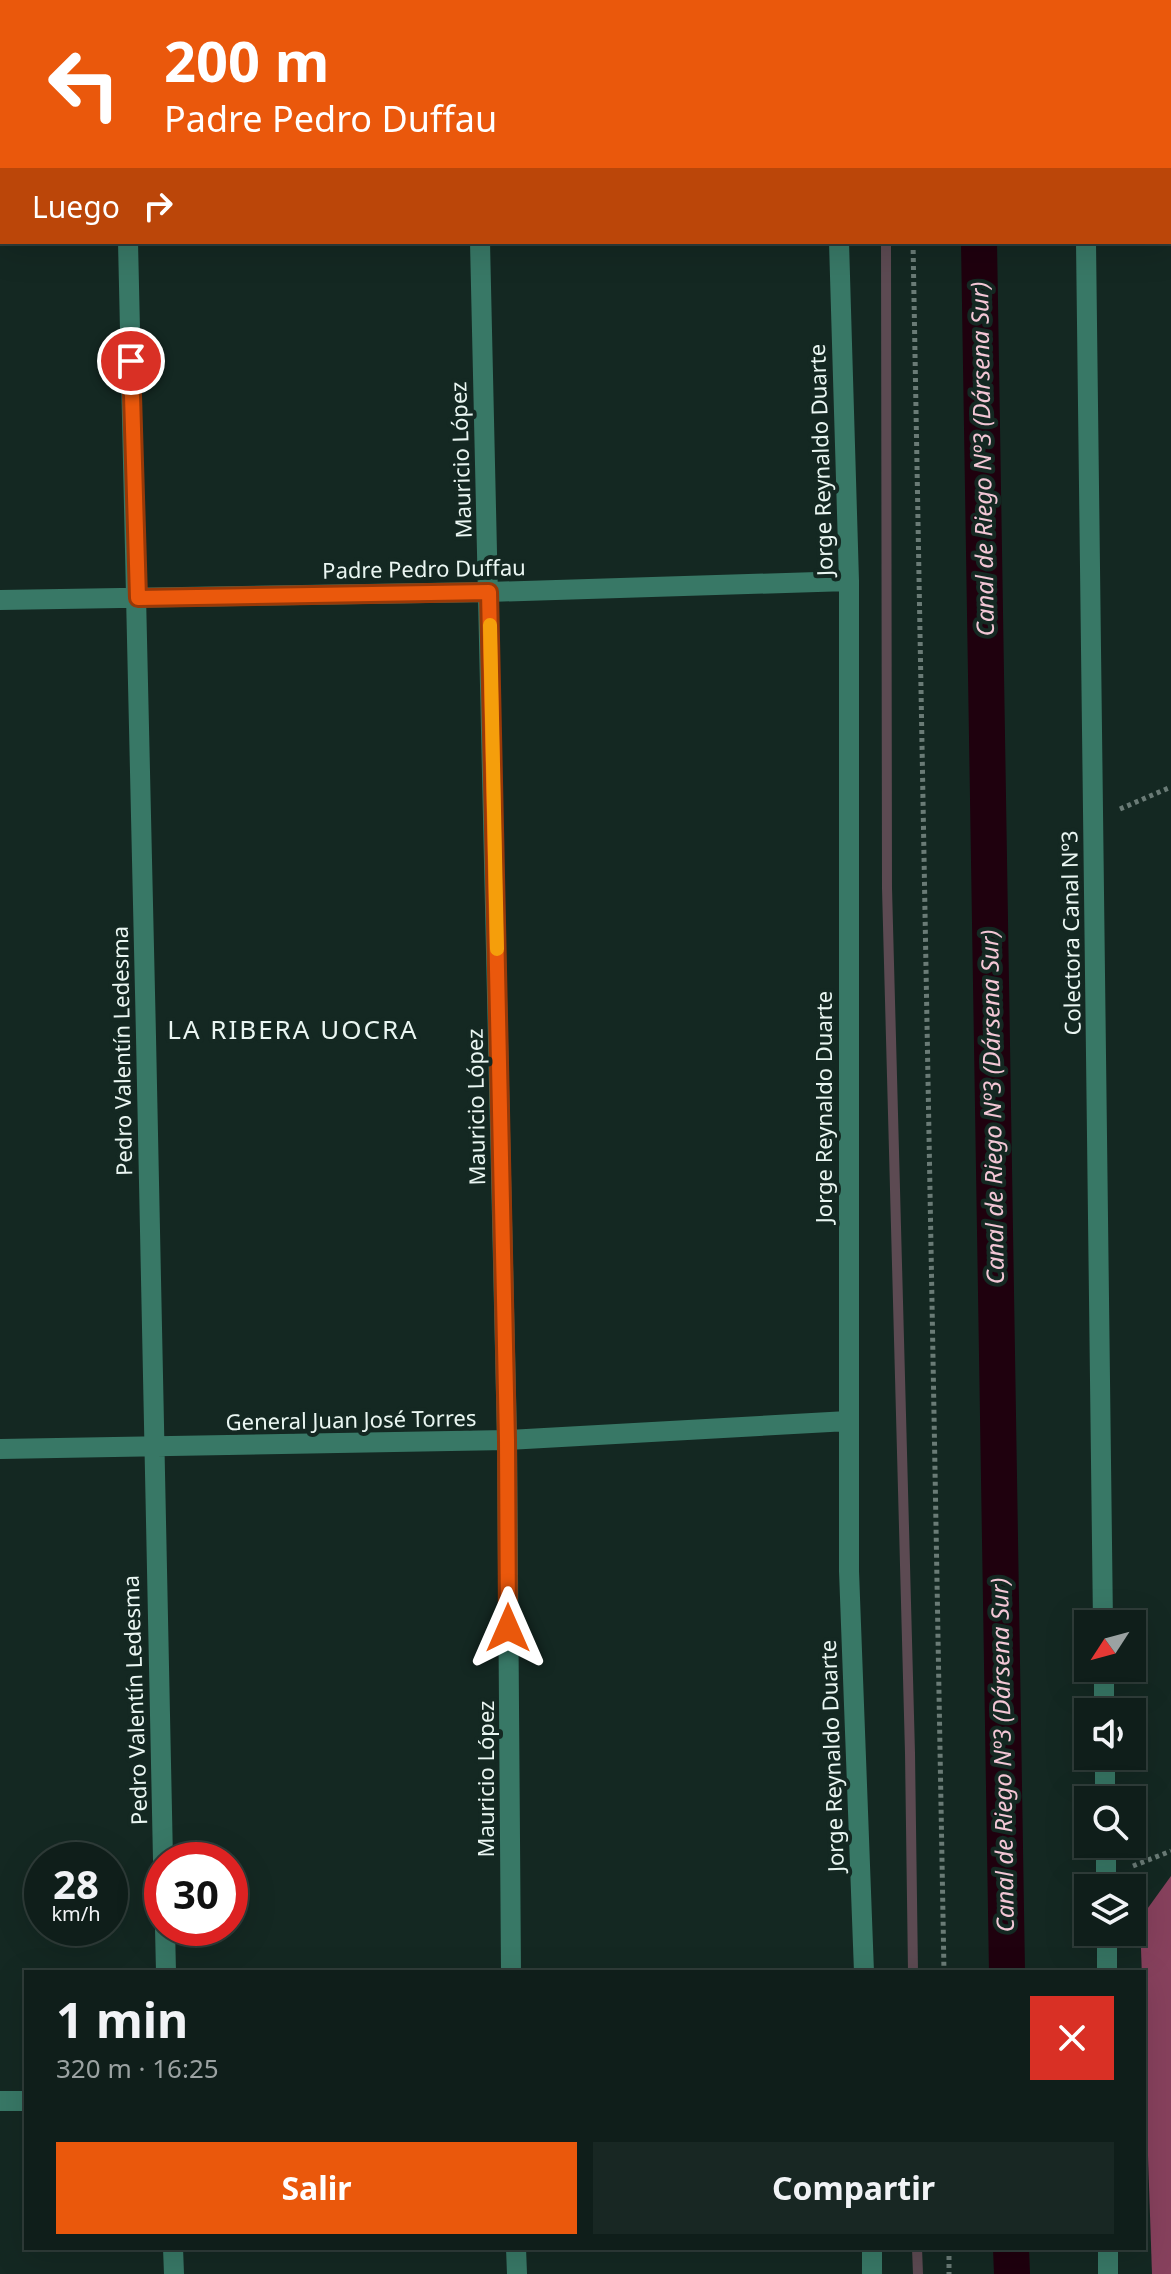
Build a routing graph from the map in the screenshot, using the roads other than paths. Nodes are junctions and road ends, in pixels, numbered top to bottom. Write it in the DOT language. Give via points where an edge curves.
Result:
graph roads {
  1 [pos="128,244"];
  2 [pos="480,244"];
  3 [pos="839,244"];
  4 [pos="1086,244"];
  5 [pos="849,581"];
  6 [pos="489,592"];
  7 [pos="138,598"];
  8 [pos="0,600"];
  9 [pos="848,1421"];
  10 [pos="507,1440"];
  11 [pos="152,1448"];
  12 [pos="0,1449"];
  13 [pos="1103,1610"];
  14 [pos="163,1842"];
  15 [pos="165,1946"];
  16 [pos="1107,1946"];
  17 [pos="166,1970"];
  18 [pos="511,1970"];
  19 [pos="864,1970"];
  20 [pos="1107,1970"];
  21 [pos="0,2101"];
  22 [pos="24,2101"];
  23 [pos="173,2250"];
  24 [pos="516,2250"];
  25 [pos="872,2250"];
  26 [pos="1108,2250"];
  27 [pos="174,2274"];
  28 [pos="517,2274"];
  29 [pos="872,2274"];
  30 [pos="1108,2274"];
  1 -- 7 [label="street, Pedro Valentín Ledesma"];
  2 -- 6 [label="street, Mauricio López"];
  3 -- 5 [label="street, Jorge Reynaldo Duarte"];
  4 -- 13 [label="street, Colectora Canal Nº3"];
  5 -- 6 [label="street, Padre Pedro Duffau"];
  5 -- 9 [label="street, Jorge Reynaldo Duarte"];
  6 -- 7 [label="street, Padre Pedro Duffau"];
  6 -- 10 [label="street, Mauricio López"];
  7 -- 8 [label="street, Padre Pedro Duffau"];
  7 -- 11 [label="street, Pedro Valentín Ledesma"];
  9 -- 10 [label="street, General Juan José Torres"];
  9 -- 19 [label="street, Jorge Reynaldo Duarte"];
  10 -- 11 [label="street, General Juan José Torres"];
  10 -- 18 [label="street, Mauricio López"];
  11 -- 12 [label="street, General Juan José Torres"];
  11 -- 14 [label="street, Pedro Valentín Ledesma"];
  15 -- 17 [label="street"];
  16 -- 20 [label="street"];
  21 -- 22 [label="street"];
  23 -- 27 [label="street"];
  24 -- 28 [label="street"];
  25 -- 29 [label="street"];
  26 -- 30 [label="street"];
}
